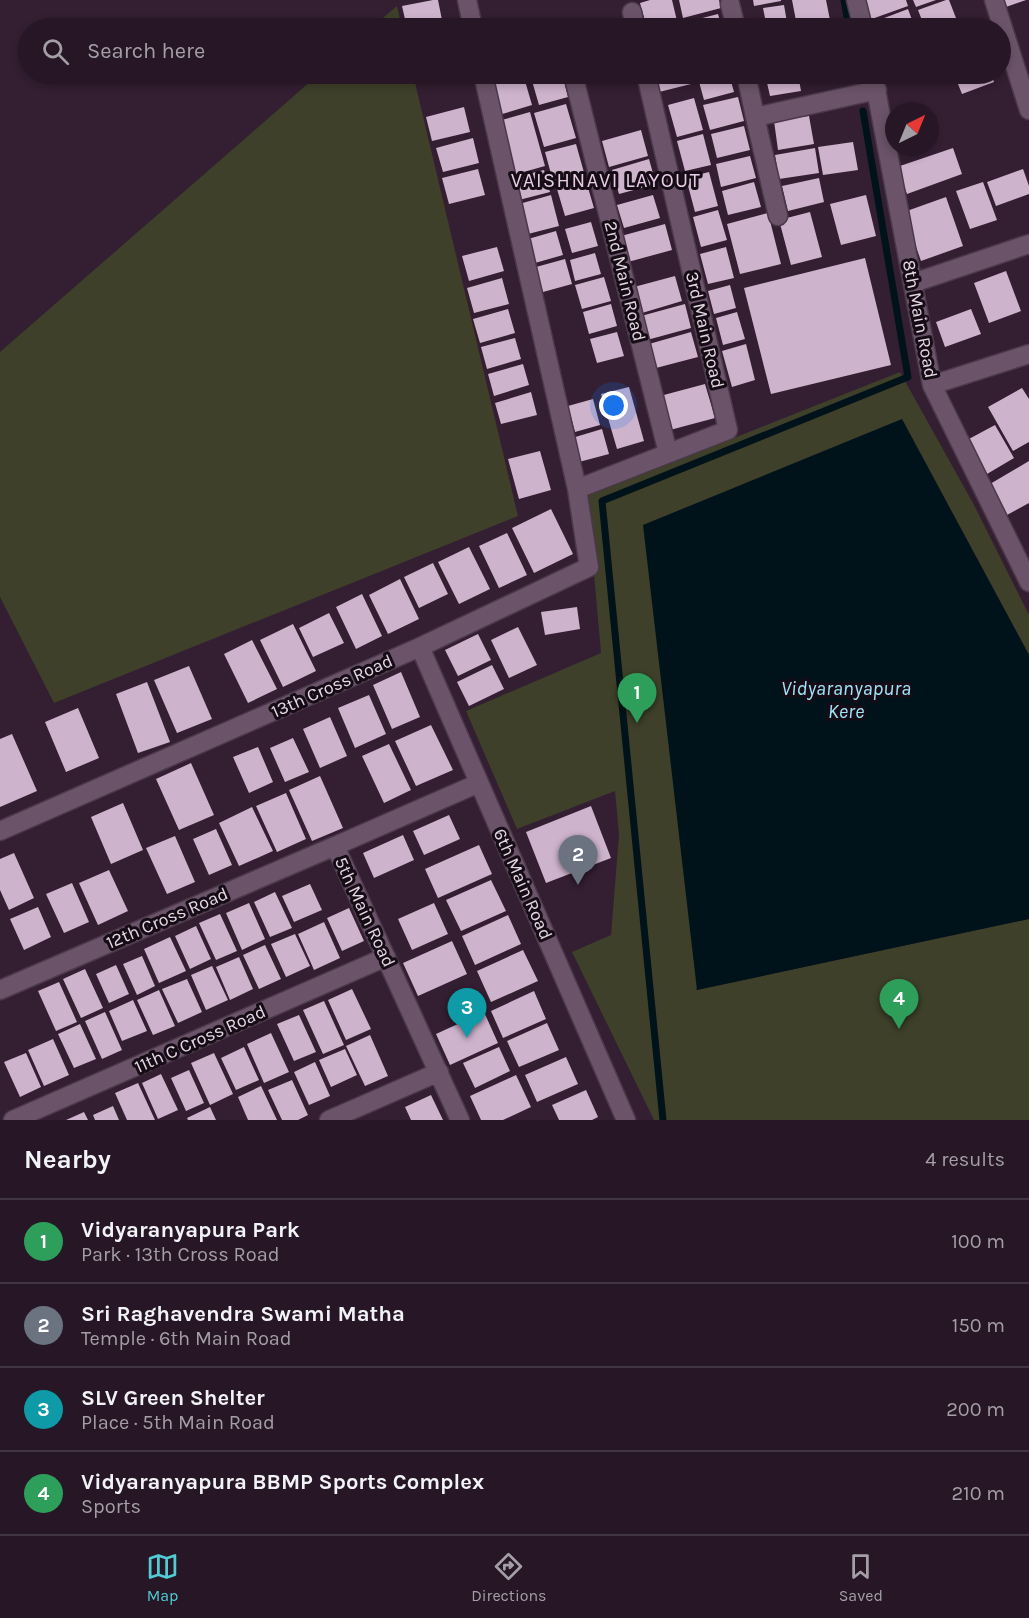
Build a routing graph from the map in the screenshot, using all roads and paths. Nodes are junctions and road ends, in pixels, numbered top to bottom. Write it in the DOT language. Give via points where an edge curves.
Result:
graph roads {
  1 [pos="467,0"];
  2 [pos="856,0"];
  3 [pos="994,0"];
  4 [pos="730,4"];
  5 [pos="471,18"];
  6 [pos="734,18"];
  7 [pos="860,18"];
  8 [pos="1000,18"];
  9 [pos="1011,53"];
  10 [pos="485,84"];
  11 [pos="576,84"];
  12 [pos="648,84"];
  13 [pos="748,84"];
  14 [pos="868,84"];
  15 [pos="875,84"];
  16 [pos="1029,110"];
  17 [pos="755,117"];
  18 [pos="778,216"];
  19 [pos="1029,244"];
  20 [pos="913,283"];
  21 [pos="1029,354"];
  22 [pos="932,385"];
  23 [pos="668,453"];
  24 [pos="578,489"];
  25 [pos="1029,582"];
  26 [pos="420,647"];
  27 [pos="478,783"];
  28 [pos="0,831"];
  29 [pos="335,846"];
  30 [pos="386,957"];
  31 [pos="0,990"];
  32 [pos="439,1072"];
  33 [pos="13,1120"];
  34 [pos="329,1120"];
  35 [pos="460,1120"];
  36 [pos="626,1120"];
  1 -- 5 [label="street"];
  2 -- 7 [label="street"];
  3 -- 8 [label="street"];
  4 -- 6 [label="street"];
  9 -- 16 [label="street"];
  10 -- 24 [label="street"];
  11 -- 23 [label="street, 2nd Main Road"];
  12 -- 23 [label="street, 3rd Main Road" via="728,430"];
  13 -- 17 [label="street"];
  14 -- 17 [label="street"];
  15 -- 20 [label="street, 8th Main Road"];
  17 -- 18 [label="street"];
  19 -- 20 [label="street"];
  20 -- 22 [label="street, 8th Main Road"];
  21 -- 22 [label="street"];
  22 -- 25 [label="street, 8th Main Road"];
  23 -- 24 [label="street, 3rd Main Road"];
  24 -- 26 [label="street, 13th Cross Road" via="589,567"];
  26 -- 27 [label="street, 6th Main Road"];
  26 -- 28 [label="street, 13th Cross Road"];
  27 -- 29 [label="street, 5th Main Road"];
  27 -- 36 [label="street, 6th Main Road"];
  29 -- 30 [label="street, 5th Main Road"];
  29 -- 31 [label="street, 12th Cross Road"];
  30 -- 32 [label="street, 5th Main Road"];
  30 -- 33 [label="street, 11th C Cross Road"];
  32 -- 34 [label="street"];
  32 -- 35 [label="street, 5th Main Road"];
}
